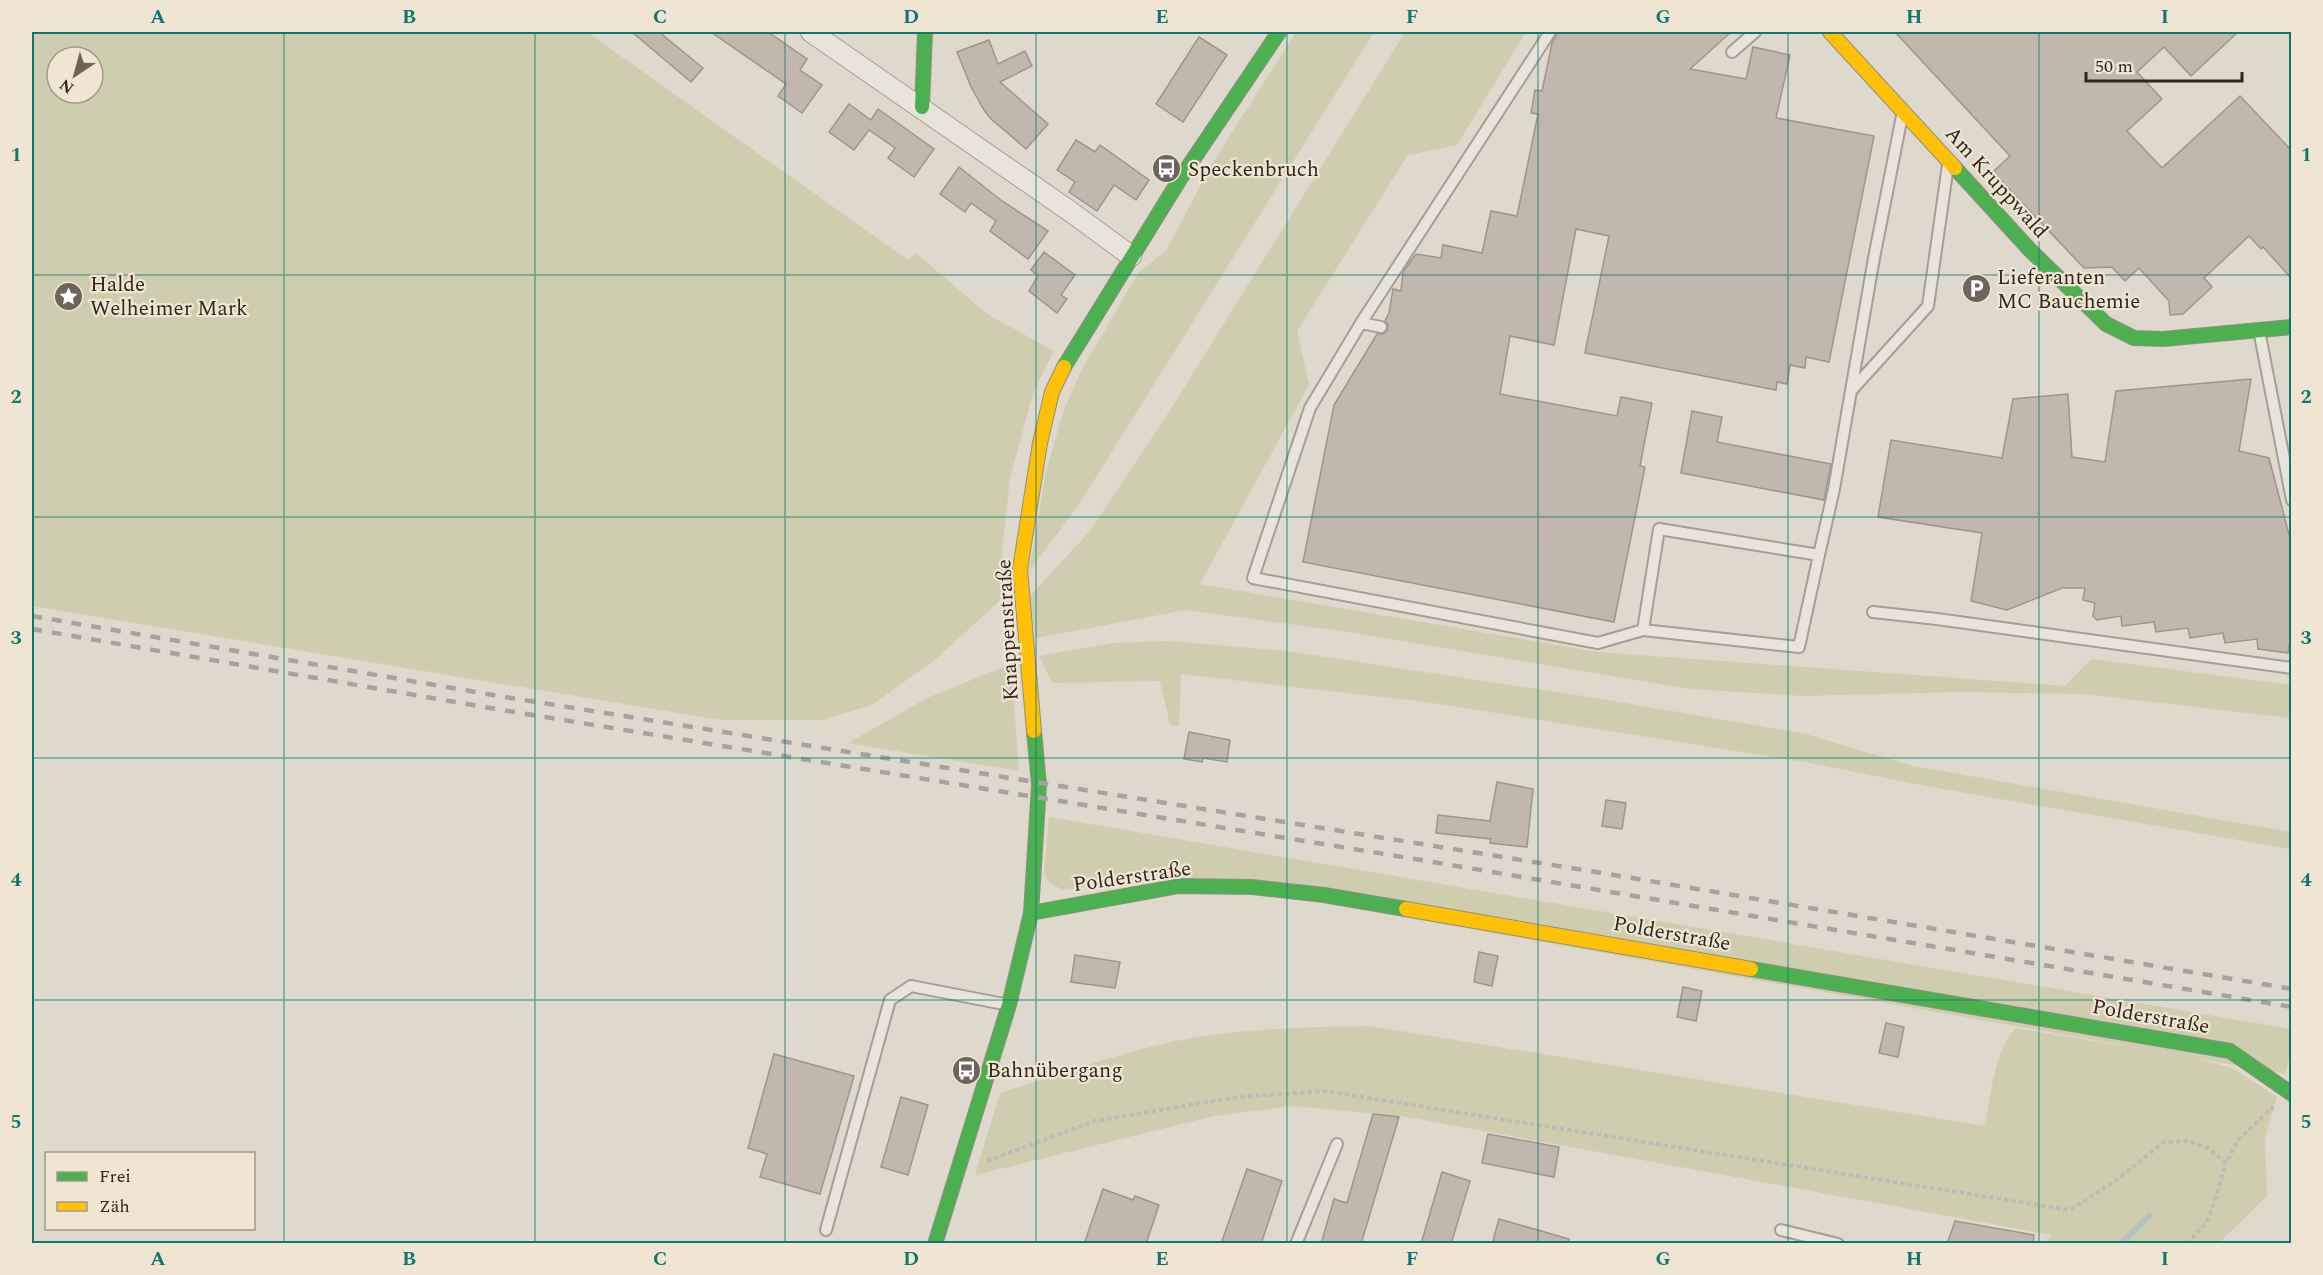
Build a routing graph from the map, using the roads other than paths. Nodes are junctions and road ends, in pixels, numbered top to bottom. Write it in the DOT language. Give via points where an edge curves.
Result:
graph roads {
  1 [pos="811,32"];
  2 [pos="924,32"];
  3 [pos="1279,32"];
  4 [pos="1550,32"];
  5 [pos="1755,32"];
  6 [pos="1831,32"];
  7 [pos="1732,52"];
  8 [pos="922,107"];
  9 [pos="1904,110"];
  10 [pos="1948,159"];
  11 [pos="1131,256"];
  12 [pos="1361,323"];
  13 [pos="1381,327"];
  14 [pos="2292,327"];
  15 [pos="2259,329"];
  16 [pos="1851,391"];
  17 [pos="2292,501"];
  18 [pos="1819,555"];
  19 [pos="1873,612"];
  20 [pos="1643,630"];
  21 [pos="2292,668"];
  22 [pos="1031,913"];
  23 [pos="1009,1005"];
  24 [pos="2290,1093"];
  25 [pos="1337,1144"];
  26 [pos="825,1230"];
  27 [pos="1781,1230"];
  28 [pos="934,1244"];
  29 [pos="1296,1244"];
  30 [pos="1838,1244"];
  1 -- 8 [label="street"];
  2 -- 8 [label="street"];
  3 -- 11 [label="street, Knappenstraße"];
  4 -- 12 [label="lane"];
  5 -- 7 [label="lane"];
  6 -- 9 [label="street, Am Kruppwald"];
  8 -- 11 [label="street"];
  9 -- 10 [label="street, Am Kruppwald"];
  9 -- 16 [label="lane"];
  10 -- 15 [label="street, Am Kruppwald" via="2030,250 2106,324 2134,338 2163,339"];
  10 -- 16 [label="lane" via="1928,306"];
  11 -- 22 [label="street, Knappenstraße" via="1071,353 1052,393 1020,569 1040,785"];
  12 -- 13 [label="lane"];
  12 -- 20 [label="lane" via="1310,408 1253,578 1598,644"];
  14 -- 15 [label="street, Am Kruppwald"];
  15 -- 17 [label="lane"];
  16 -- 18 [label="lane"];
  18 -- 20 [label="lane" via="1798,647"];
  18 -- 20 [label="lane" via="1659,529"];
  19 -- 21 [label="lane"];
  22 -- 23 [label="street, Knappenstraße"];
  22 -- 24 [label="street, Polderstraße" via="1179,886 1252,887 1324,895 2230,1051"];
  23 -- 26 [label="lane" via="911,986 890,1000"];
  23 -- 28 [label="street, Knappenstraße"];
  25 -- 29 [label="lane"];
  27 -- 30 [label="lane"];
}
